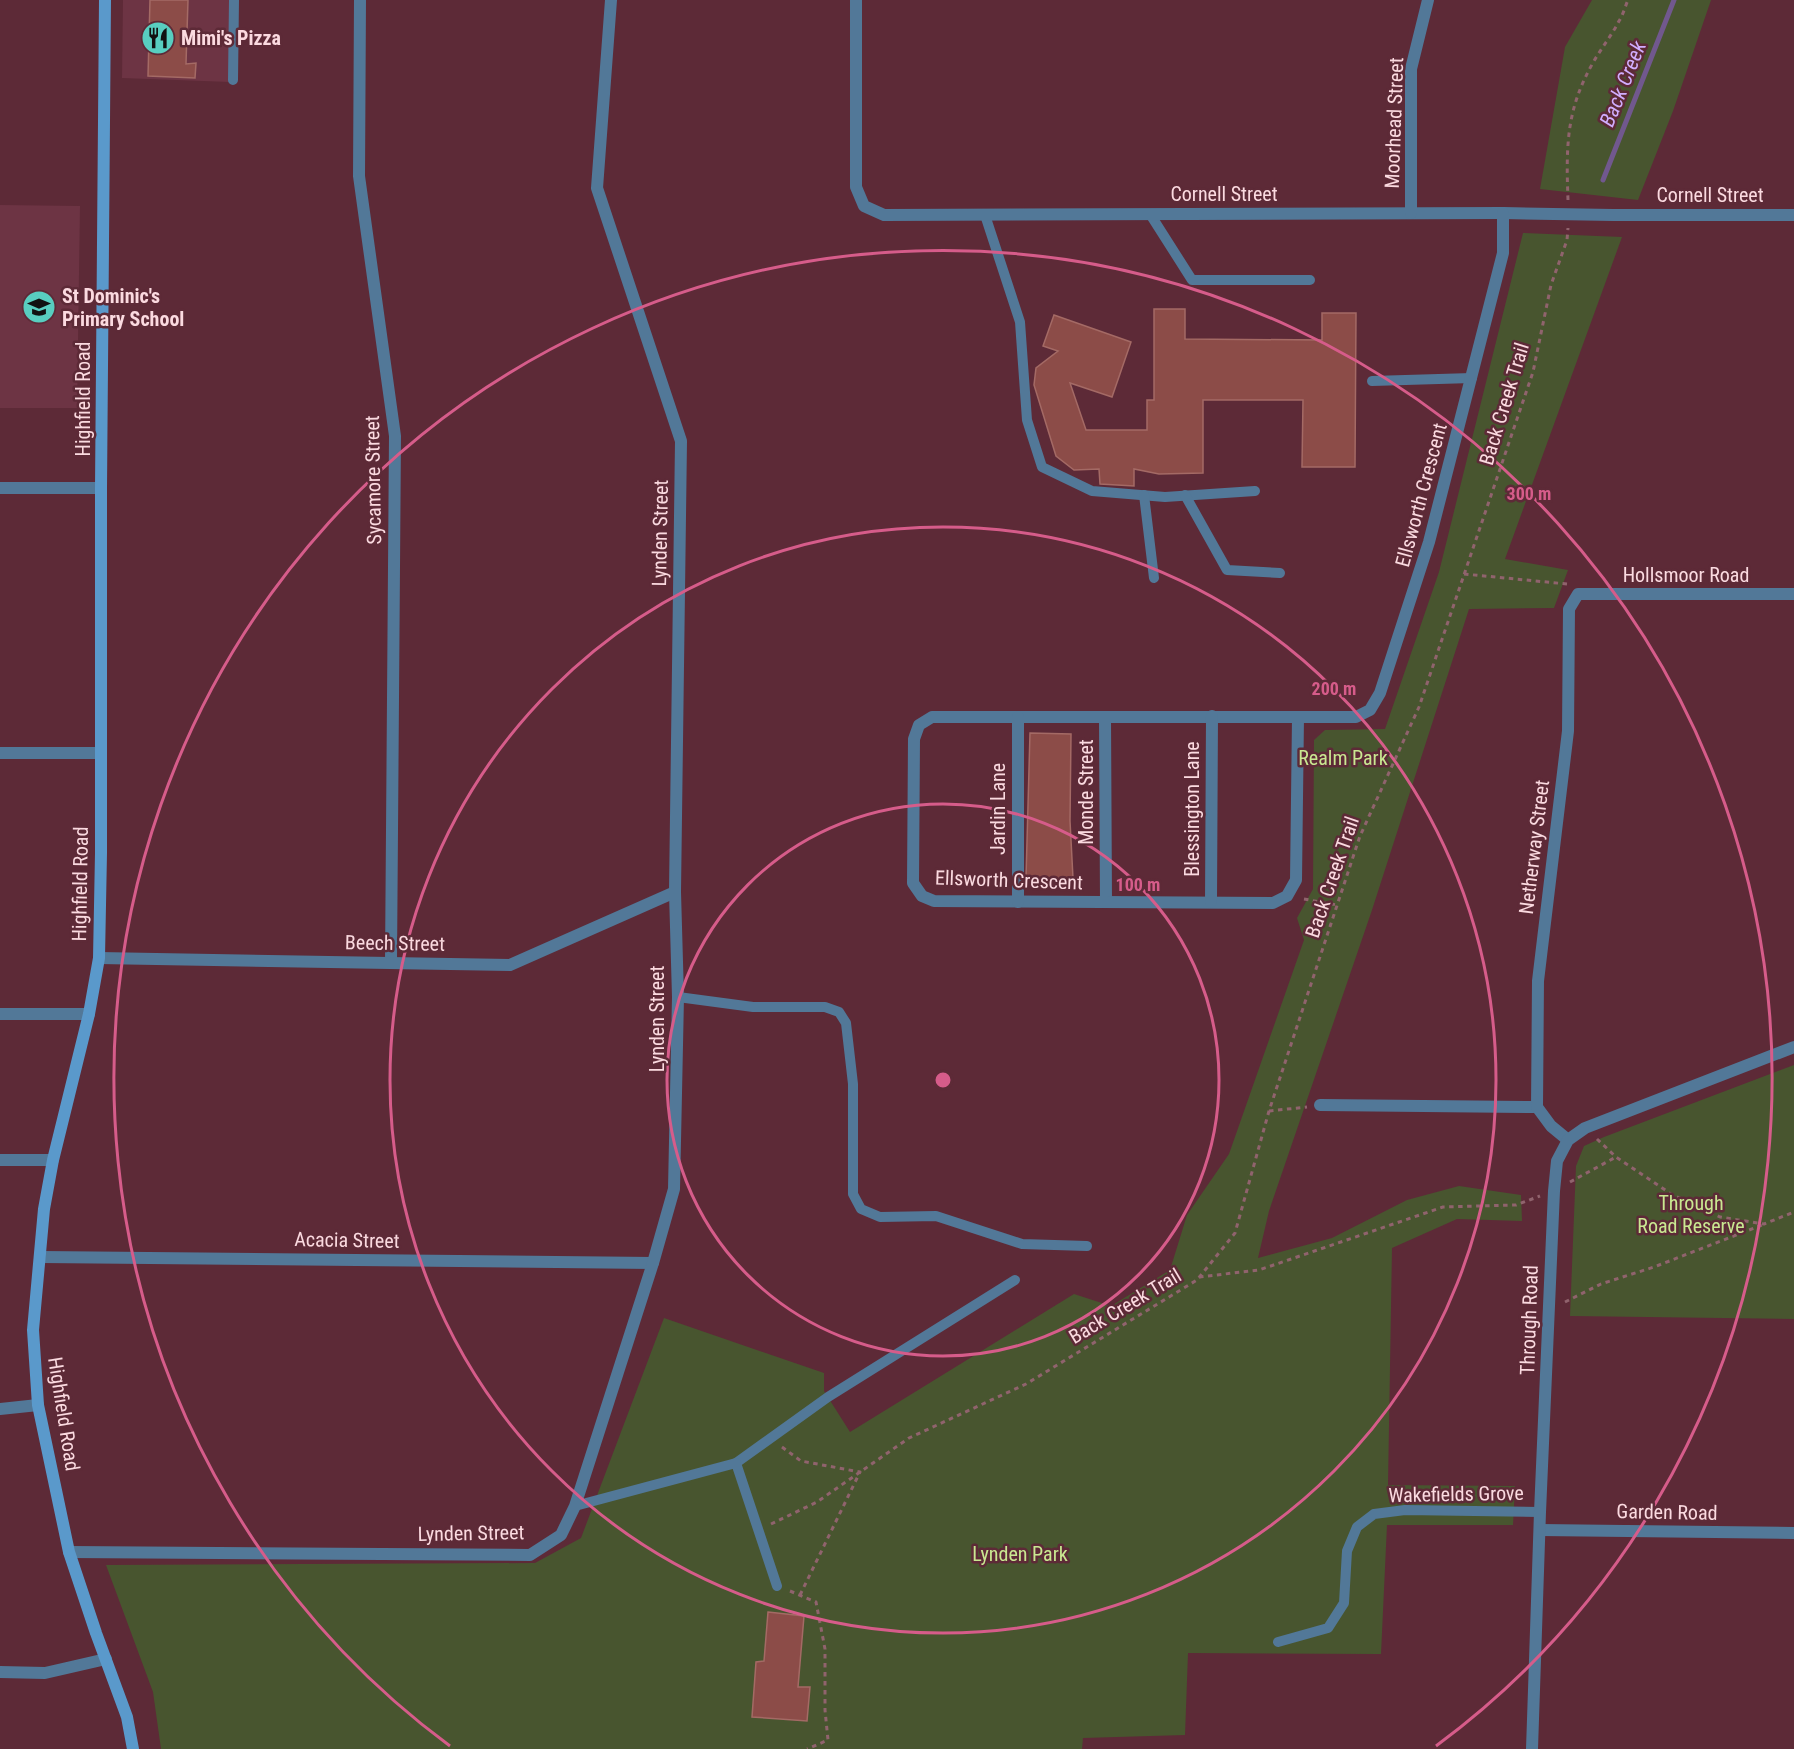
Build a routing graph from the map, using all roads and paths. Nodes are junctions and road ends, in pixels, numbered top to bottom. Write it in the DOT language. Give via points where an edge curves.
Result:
graph roads {
  1 [pos="105,0"];
  2 [pos="234,0"];
  3 [pos="360,0"];
  4 [pos="611,0"];
  5 [pos="856,0"];
  6 [pos="1428,0"];
  7 [pos="1628,0"];
  8 [pos="234,80"];
  9 [pos="1411,213"];
  10 [pos="1503,213"];
  11 [pos="985,214"];
  12 [pos="1150,214"];
  13 [pos="1568,214"];
  14 [pos="1794,215"];
  15 [pos="1310,280"];
  16 [pos="1472,378"];
  17 [pos="1372,381"];
  18 [pos="0,488"];
  19 [pos="101,488"];
  20 [pos="1255,491"];
  21 [pos="1144,495"];
  22 [pos="1185,495"];
  23 [pos="1280,573"];
  24 [pos="1464,574"];
  25 [pos="1154,578"];
  26 [pos="1584,594"];
  27 [pos="1794,594"];
  28 [pos="1212,716"];
  29 [pos="1018,717"];
  30 [pos="1105,717"];
  31 [pos="1299,717"];
  32 [pos="0,753"];
  33 [pos="100,753"];
  34 [pos="675,892"];
  35 [pos="1287,896"];
  36 [pos="1018,902"];
  37 [pos="1106,902"];
  38 [pos="1211,902"];
  39 [pos="1338,905"];
  40 [pos="99,958"];
  41 [pos="391,962"];
  42 [pos="678,996"];
  43 [pos="0,1014"];
  44 [pos="89,1014"];
  45 [pos="1794,1047"];
  46 [pos="1320,1105"];
  47 [pos="1537,1107"];
  48 [pos="1269,1111"];
  49 [pos="1585,1128"];
  50 [pos="1568,1140"];
  51 [pos="1616,1156"];
  52 [pos="0,1160"];
  53 [pos="53,1160"];
  54 [pos="1554,1191"];
  55 [pos="1794,1212"];
  56 [pos="1764,1224"];
  57 [pos="1087,1246"];
  58 [pos="41,1257"];
  59 [pos="653,1263"];
  60 [pos="1199,1277"];
  61 [pos="1015,1280"];
  62 [pos="1548,1310"];
  63 [pos="38,1405"];
  64 [pos="0,1408"];
  65 [pos="770,1439"];
  66 [pos="736,1463"];
  67 [pos="860,1472"];
  68 [pos="575,1506"];
  69 [pos="1540,1512"];
  70 [pos="759,1530"];
  71 [pos="1540,1530"];
  72 [pos="1794,1533"];
  73 [pos="69,1552"];
  74 [pos="777,1586"];
  75 [pos="800,1595"];
  76 [pos="1278,1642"];
  77 [pos="106,1659"];
  78 [pos="0,1672"];
  79 [pos="133,1749"];
  80 [pos="807,1749"];
  81 [pos="1532,1749"];
  1 -- 19 [label="main road, Highfield Road"];
  2 -- 8 [label="lane"];
  3 -- 41 [label="street, Sycamore Street" via="359,176 395,436"];
  4 -- 34 [label="street, Lynden Street" via="597,188 681,441"];
  5 -- 11 [label="street, Cornell Street" via="856,187 864,206 884,215"];
  6 -- 9 [label="street, Moorhead Street" via="1411,69"];
  7 -- 13 [label="path, Back Creek Trail" via="1576,100 1569,127"];
  9 -- 10 [label="street, Cornell Street"];
  9 -- 12 [label="street, Cornell Street"];
  10 -- 13 [label="street, Cornell Street"];
  10 -- 16 [label="street, Ellsworth Crescent" via="1503,253"];
  11 -- 12 [label="street, Cornell Street"];
  11 -- 21 [label="lane" via="1020,322 1027,420 1042,467 1092,491"];
  12 -- 15 [label="lane" via="1192,280"];
  13 -- 14 [label="street, Cornell Street"];
  13 -- 24 [label="path, Back Creek Trail" via="1567,240 1551,285 1533,372"];
  16 -- 17 [label="lane"];
  16 -- 31 [label="street, Ellsworth Crescent" via="1429,542 1380,693 1370,710 1356,717"];
  18 -- 19 [label="street"];
  19 -- 33 [label="main road, Highfield Road"];
  20 -- 22 [label="lane"];
  21 -- 22 [label="lane"];
  21 -- 25 [label="lane"];
  22 -- 23 [label="lane" via="1227,570"];
  24 -- 26 [label="path" via="1571,584"];
  24 -- 39 [label="path, Back Creek Trail" via="1419,707 1360,836"];
  26 -- 27 [label="street, Hollsmoor Road"];
  26 -- 47 [label="street, Netherway Street" via="1569,609 1568,731 1538,981"];
  28 -- 30 [label="street, Ellsworth Crescent"];
  28 -- 31 [label="street, Ellsworth Crescent"];
  28 -- 38 [label="street, Blessington Lane"];
  29 -- 30 [label="street, Ellsworth Crescent"];
  29 -- 36 [label="street, Jardin Lane"];
  29 -- 36 [label="street, Ellsworth Crescent" via="933,717 920,724 914,739 913,883 922,896 934,901"];
  30 -- 37 [label="street, Monde Street"];
  31 -- 35 [label="street" via="1296,880"];
  32 -- 33 [label="street"];
  33 -- 40 [label="main road, Highfield Road"];
  34 -- 41 [label="street, Beech Street" via="510,965"];
  34 -- 42 [label="street, Lynden Street"];
  35 -- 38 [label="street, Ellsworth Crescent" via="1273,903"];
  35 -- 39 [label="path"];
  36 -- 37 [label="street, Ellsworth Crescent"];
  37 -- 38 [label="street, Ellsworth Crescent"];
  39 -- 48 [label="path, Back Creek Trail"];
  40 -- 41 [label="street, Beech Street"];
  40 -- 44 [label="main road, Highfield Road"];
  42 -- 57 [label="lane" via="753,1007 825,1006 839,1012 846,1023 853,1084 854,1194 861,1209 880,1217 936,1216 1022,1244"];
  42 -- 59 [label="street, Lynden Street" via="674,1189"];
  43 -- 44 [label="street"];
  44 -- 53 [label="main road, Highfield Road"];
  45 -- 49 [label="street"];
  46 -- 47 [label="street"];
  46 -- 48 [label="path"];
  47 -- 50 [label="street"];
  48 -- 60 [label="path, Back Creek Trail" via="1235,1233"];
  49 -- 50 [label="street"];
  49 -- 51 [label="path"];
  50 -- 54 [label="street, Through Road" via="1557,1161"];
  51 -- 54 [label="path"];
  51 -- 56 [label="path" via="1671,1194 1720,1217"];
  52 -- 53 [label="street"];
  53 -- 58 [label="main road, Highfield Road"];
  54 -- 60 [label="path" via="1516,1205 1443,1207 1259,1270"];
  54 -- 62 [label="street, Through Road"];
  55 -- 56 [label="path"];
  56 -- 62 [label="path" via="1601,1284"];
  58 -- 59 [label="street, Acacia Street"];
  58 -- 63 [label="main road, Highfield Road" via="33,1330"];
  59 -- 68 [label="street, Lynden Street"];
  60 -- 67 [label="path, Back Creek Trail" via="1026,1384 909,1438"];
  61 -- 65 [label="lane"];
  62 -- 69 [label="street, Through Road"];
  63 -- 64 [label="street"];
  63 -- 73 [label="main road, Highfield Road"];
  65 -- 66 [label="lane"];
  65 -- 67 [label="path" via="801,1461"];
  66 -- 68 [label="lane"];
  66 -- 70 [label="lane"];
  67 -- 70 [label="path, Back Creek Trail" via="817,1502"];
  67 -- 75 [label="path"];
  68 -- 73 [label="street, Lynden Street" via="561,1535 530,1555"];
  69 -- 71 [label="street, Through Road"];
  69 -- 76 [label="lane, Wakefields Grove" via="1405,1510 1374,1514 1357,1527 1347,1551 1344,1602 1328,1628"];
  70 -- 74 [label="lane"];
  71 -- 72 [label="street, Garden Road"];
  71 -- 81 [label="street, Through Road"];
  73 -- 77 [label="main road, Highfield Road"];
  74 -- 75 [label="path"];
  75 -- 80 [label="path" via="816,1602 825,1649 828,1740"];
  77 -- 78 [label="street" via="45,1672"];
  77 -- 79 [label="main road, Highfield Road" via="128,1717"];
}
